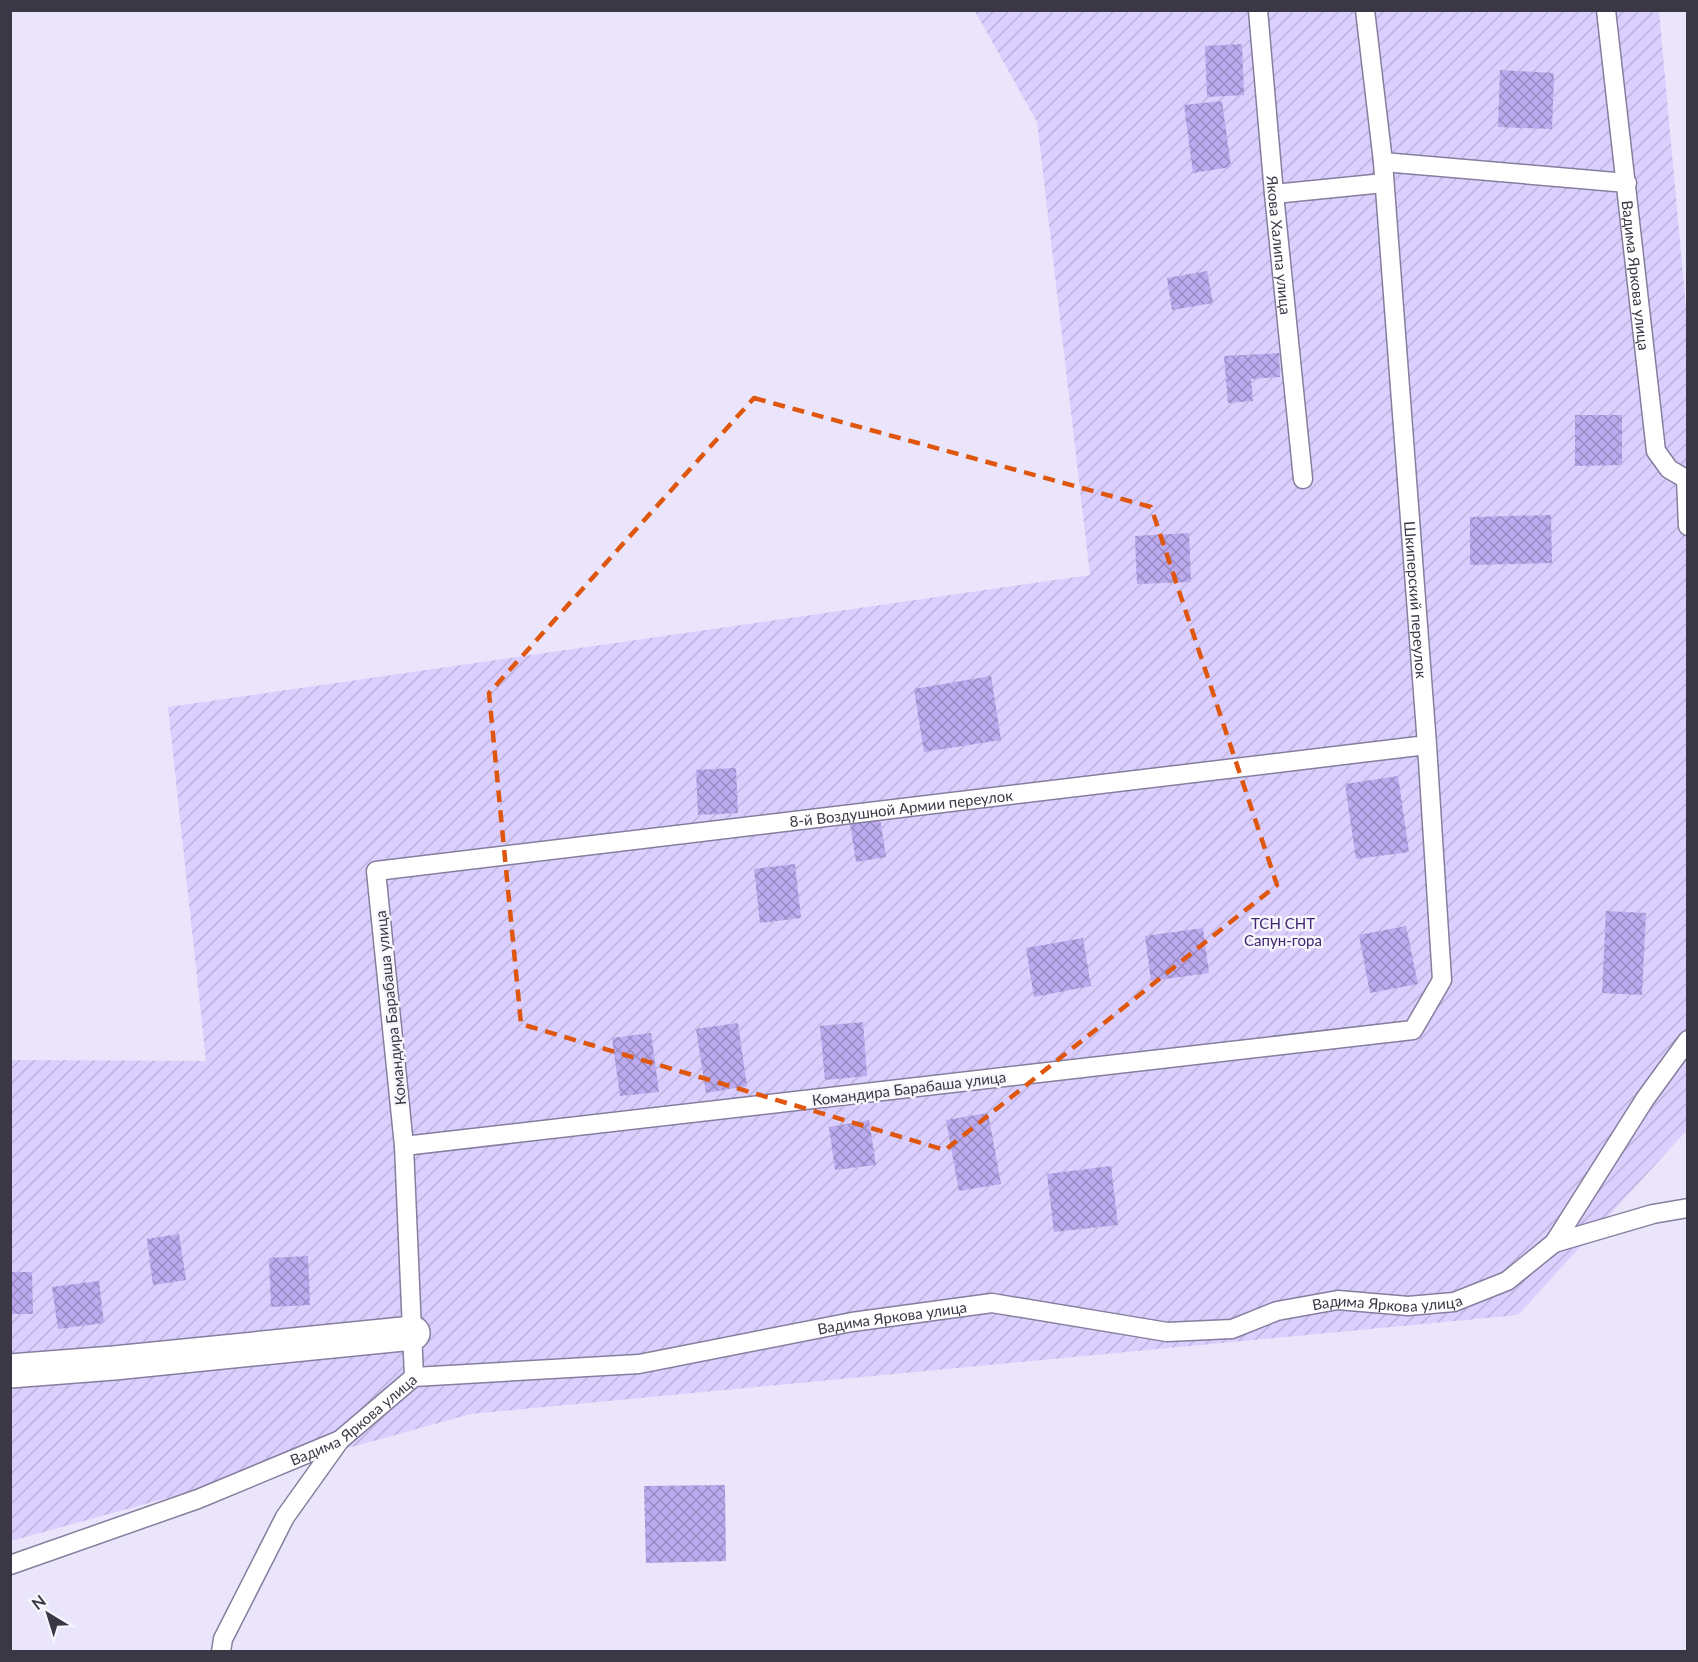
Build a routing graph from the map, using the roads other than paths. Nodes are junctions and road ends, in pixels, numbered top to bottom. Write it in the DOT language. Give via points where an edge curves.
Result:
graph roads {
  1 [pos="1258,10"];
  2 [pos="1365,10"];
  3 [pos="1606,10"];
  4 [pos="1383,162"];
  5 [pos="1384,183"];
  6 [pos="1627,183"];
  7 [pos="1274,194"];
  8 [pos="1303,479"];
  9 [pos="1688,526"];
  10 [pos="1426,745"];
  11 [pos="376,871"];
  12 [pos="1413,1030"];
  13 [pos="1688,1040"];
  14 [pos="404,1146"];
  15 [pos="1688,1209"];
  16 [pos="1554,1243"];
  17 [pos="412,1333"];
  18 [pos="10,1371"];
  19 [pos="414,1377"];
  20 [pos="340,1440"];
  21 [pos="10,1565"];
  22 [pos="221,1652"];
  1 -- 7 [label="lane, Якова Халипа улица"];
  2 -- 4 [label="lane"];
  3 -- 6 [label="lane, Вадима Яркова улица"];
  4 -- 5 [label="lane, Шкиперский переулок"];
  4 -- 6 [label="lane"];
  5 -- 7 [label="lane"];
  5 -- 10 [label="lane, Шкиперский переулок"];
  6 -- 9 [label="lane, Вадима Яркова улица" via="1656,451 1669,470 1686,479"];
  7 -- 8 [label="lane, Якова Халипа улица"];
  10 -- 11 [label="lane, 8-й Воздушной Армии переулок"];
  10 -- 12 [label="lane, Шкиперский переулок" via="1442,980"];
  11 -- 14 [label="lane, Командира Барабаша улица"];
  12 -- 14 [label="lane, Командира Барабаша улица"];
  13 -- 16 [label="lane, Вадима Яркова улица" via="1645,1099"];
  14 -- 17 [label="lane, Командира Барабаша улица"];
  15 -- 16 [label="lane" via="1653,1214"];
  16 -- 19 [label="lane, Вадима Яркова улица" via="1507,1281 1454,1302 1408,1306 1338,1300 1277,1311 1232,1329 1167,1332 992,1303 852,1323 639,1364"];
  17 -- 18 [label="street"];
  17 -- 19 [label="lane, Командира Барабаша улица"];
  19 -- 20 [label="lane, Вадима Яркова улица"];
  20 -- 21 [label="lane, Вадима Яркова улица" via="198,1498"];
  20 -- 22 [label="lane" via="285,1517 223,1639"];
}
